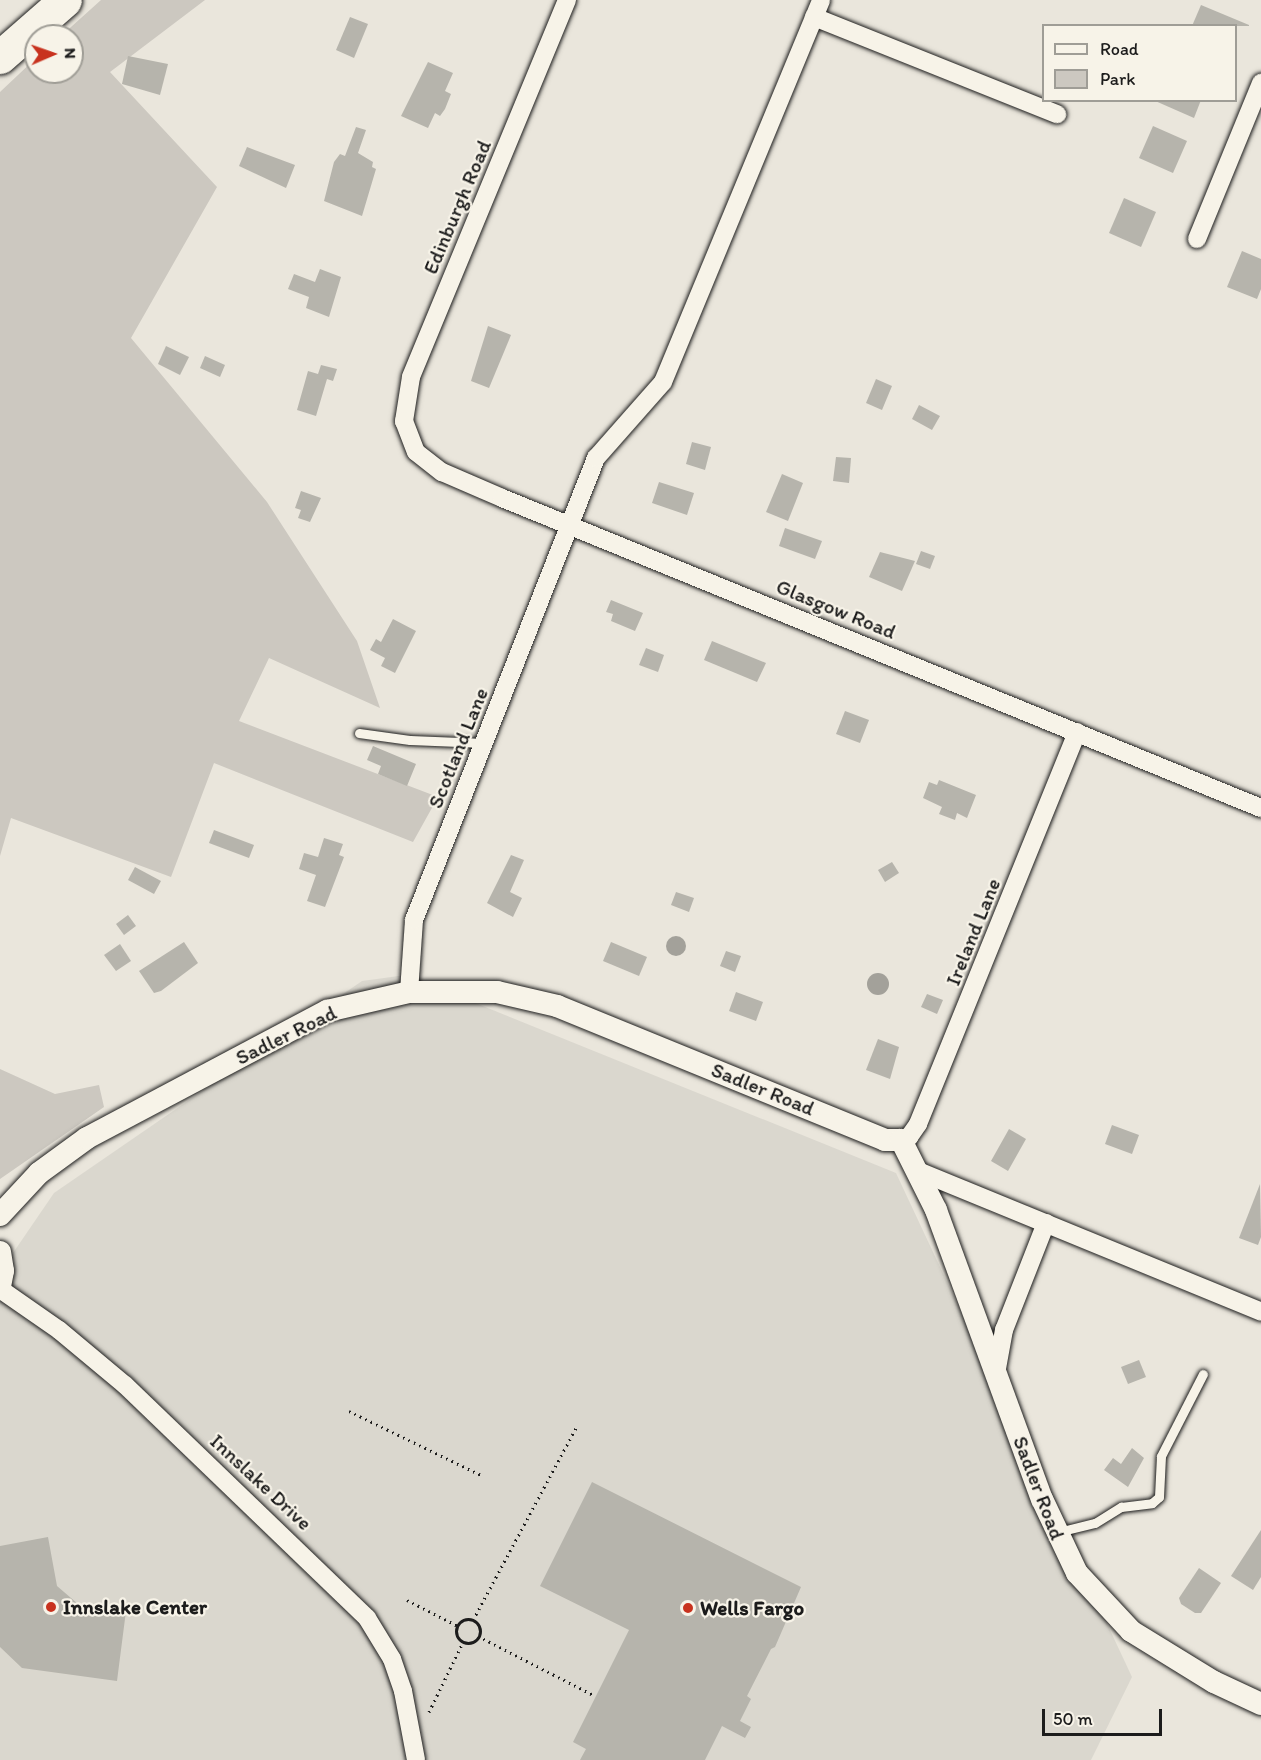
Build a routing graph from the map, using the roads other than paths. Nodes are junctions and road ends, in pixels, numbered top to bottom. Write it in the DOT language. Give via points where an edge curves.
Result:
graph roads {
  1 [pos="65,0"];
  2 [pos="567,0"];
  3 [pos="818,8"];
  4 [pos="0,57"];
  5 [pos="1261,83"];
  6 [pos="1057,114"];
  7 [pos="1197,239"];
  8 [pos="406,435"];
  9 [pos="572,527"];
  10 [pos="1077,732"];
  11 [pos="359,734"];
  12 [pos="484,743"];
  13 [pos="1261,808"];
  14 [pos="409,992"];
  15 [pos="901,1140"];
  16 [pos="918,1171"];
  17 [pos="0,1215"];
  18 [pos="1046,1223"];
  19 [pos="0,1252"];
  20 [pos="0,1288"];
  21 [pos="1261,1312"];
  22 [pos="996,1374"];
  23 [pos="1203,1374"];
  24 [pos="1055,1532"];
  25 [pos="1261,1704"];
  26 [pos="416,1760"];
  1 -- 4 [label="highway"];
  2 -- 8 [label="street, Edinburgh Road" via="411,376 404,407"];
  3 -- 6 [label="street"];
  3 -- 9 [label="street, Scotland Lane" via="663,382 596,458"];
  5 -- 7 [label="street"];
  8 -- 9 [label="street, Glasgow Road" via="423,459 442,471"];
  9 -- 10 [label="street, Glasgow Road"];
  9 -- 12 [label="street, Scotland Lane"];
  10 -- 13 [label="street, Glasgow Road"];
  10 -- 15 [label="street, Ireland Lane" via="918,1124 909,1137"];
  11 -- 12 [label="lane"];
  12 -- 14 [label="street, Scotland Lane" via="414,920"];
  14 -- 15 [label="street, Sadler Road" via="497,992 558,1006 885,1140"];
  14 -- 17 [label="street, Sadler Road" via="327,1011 87,1138 39,1173"];
  15 -- 16 [label="street, Sadler Road"];
  16 -- 18 [label="street"];
  16 -- 22 [label="street, Sadler Road"];
  18 -- 21 [label="street"];
  18 -- 22 [label="street" via="1004,1330"];
  19 -- 20 [label="street"];
  20 -- 26 [label="street, Innslake Drive" via="125,1385 367,1618 392,1659 403,1691"];
  22 -- 24 [label="street, Sadler Road"];
  23 -- 24 [label="lane" via="1161,1456 1159,1497 1142,1506 1121,1507 1095,1523"];
  24 -- 25 [label="street, Sadler Road" via="1094,1596 1131,1631 1214,1682"];
}
